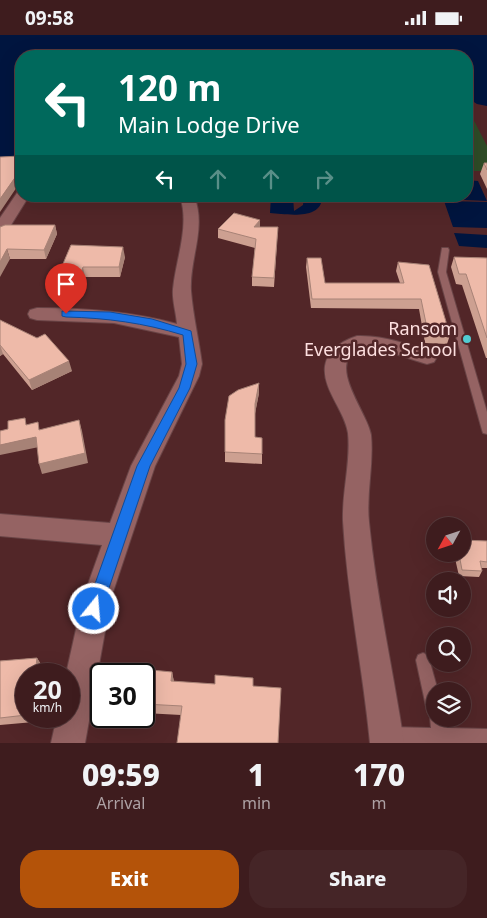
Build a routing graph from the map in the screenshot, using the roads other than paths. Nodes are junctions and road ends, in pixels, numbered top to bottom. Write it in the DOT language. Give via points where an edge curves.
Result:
graph roads {
  1 [pos="18,202"];
  2 [pos="191,202"];
  3 [pos="0,230"];
  4 [pos="445,250"];
  5 [pos="37,314"];
  6 [pos="188,333"];
  7 [pos="427,357"];
  8 [pos="487,430"];
  9 [pos="0,525"];
  10 [pos="119,535"];
  11 [pos="423,660"];
  12 [pos="428,682"];
  13 [pos="487,737"];
  14 [pos="386,739"];
  15 [pos="442,739"];
  16 [pos="68,743"];
  1 -- 3 [label="street"];
  2 -- 6 [label="street" via="191,244 182,290"];
  4 -- 8 [label="lane" via="442,272"];
  5 -- 6 [label="street" via="110,315 152,322"];
  6 -- 10 [label="street" via="192,364 189,376 143,466"];
  7 -- 14 [label="street" via="378,342 367,342 346,349 339,356 334,373 354,414 360,435 356,520"];
  9 -- 10 [label="street"];
  10 -- 16 [label="street" via="91,619"];
  11 -- 12 [label="lane"];
  13 -- 15 [label="lane"];
  14 -- 15 [label="lane"];
}
